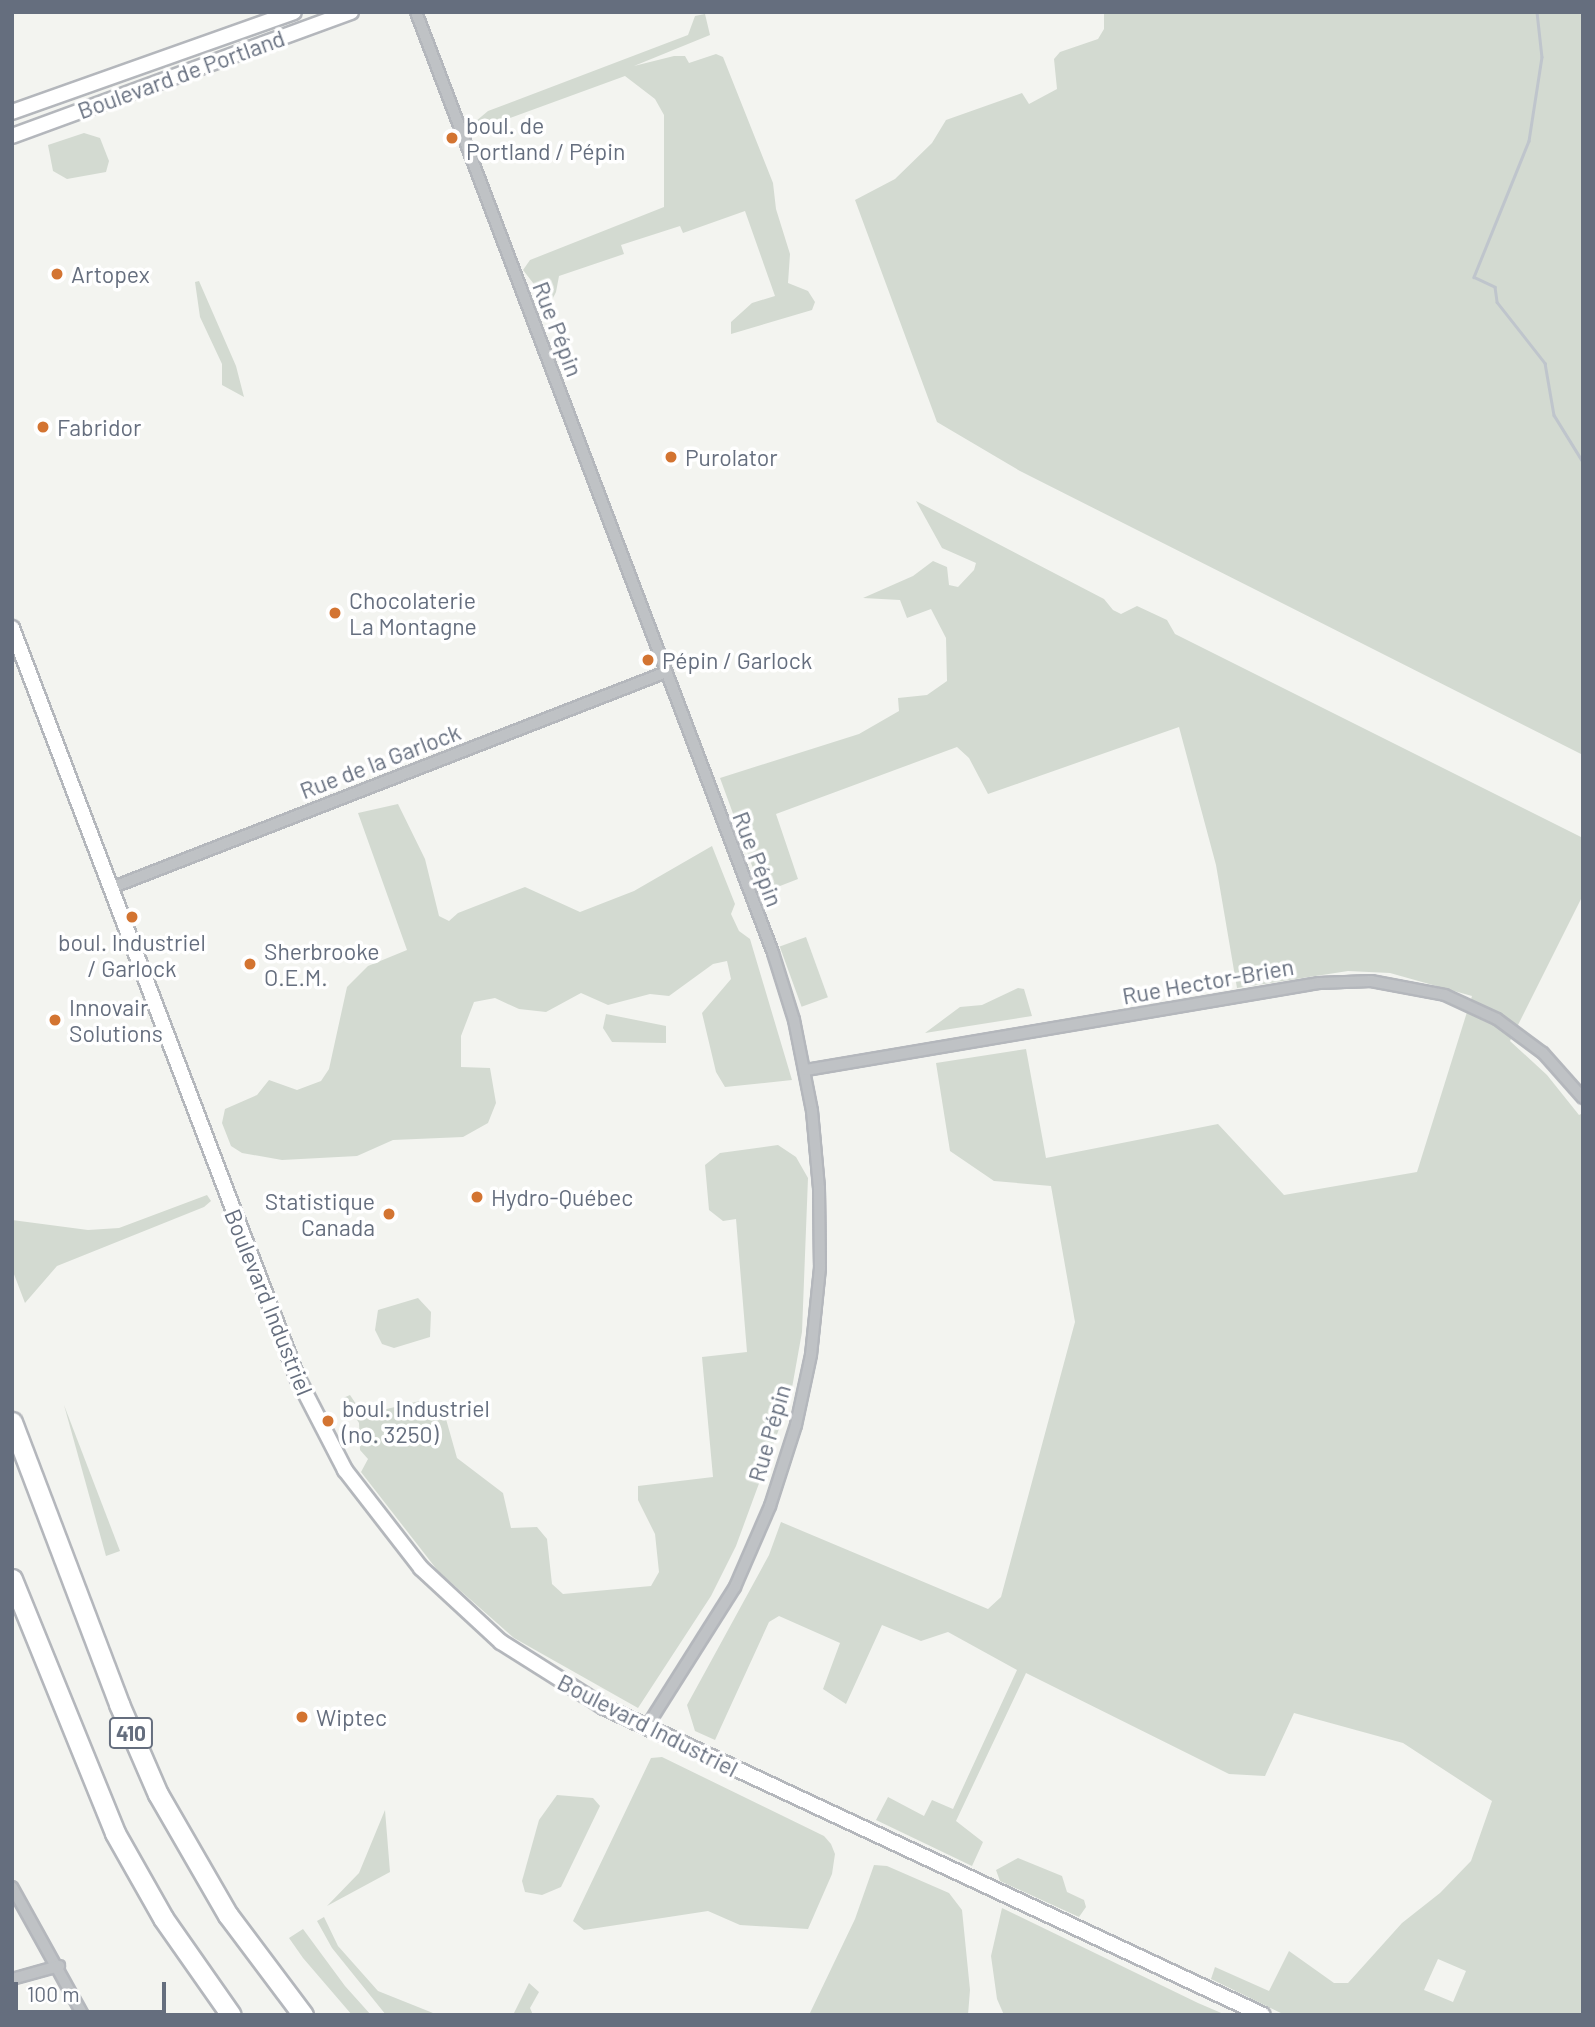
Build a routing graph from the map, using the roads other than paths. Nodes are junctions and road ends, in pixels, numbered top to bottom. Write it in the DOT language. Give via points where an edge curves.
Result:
graph roads {
  1 [pos="294,12"];
  2 [pos="351,12"];
  3 [pos="416,12"];
  4 [pos="12,112"];
  5 [pos="12,136"];
  6 [pos="12,628"];
  7 [pos="664,673"];
  8 [pos="111,888"];
  9 [pos="806,1070"];
  10 [pos="1583,1098"];
  11 [pos="12,1422"];
  12 [pos="12,1579"];
  13 [pos="646,1728"];
  14 [pos="12,1887"];
  15 [pos="59,1966"];
  16 [pos="12,1979"];
  17 [pos="83,2015"];
  18 [pos="231,2015"];
  19 [pos="303,2015"];
  20 [pos="1263,2015"];
  1 -- 4 [label="street, Boulevard de Portland"];
  2 -- 5 [label="street, Boulevard de Portland"];
  3 -- 7 [label="street, Rue Pépin"];
  6 -- 8 [label="street, Boulevard Industriel"];
  7 -- 8 [label="street, Rue de la Garlock"];
  7 -- 9 [label="street, Rue Pépin" via="773,953"];
  8 -- 13 [label="street, Boulevard Industriel" via="288,1356 345,1470 421,1569 487,1631 570,1688"];
  9 -- 10 [label="street, Rue Hector-Brien" via="1320,983 1371,981 1444,995 1497,1019 1543,1053"];
  9 -- 13 [label="street, Rue Pépin" via="817,1158 821,1247 811,1355 800,1411 749,1558 706,1638"];
  11 -- 19 [label="highway, 410" via="119,1704 164,1807 224,1910"];
  12 -- 18 [label="highway, 410" via="109,1821 163,1918"];
  13 -- 20 [label="street, Boulevard Industriel"];
  14 -- 15 [label="street"];
  15 -- 16 [label="street"];
  15 -- 17 [label="street"];
}
